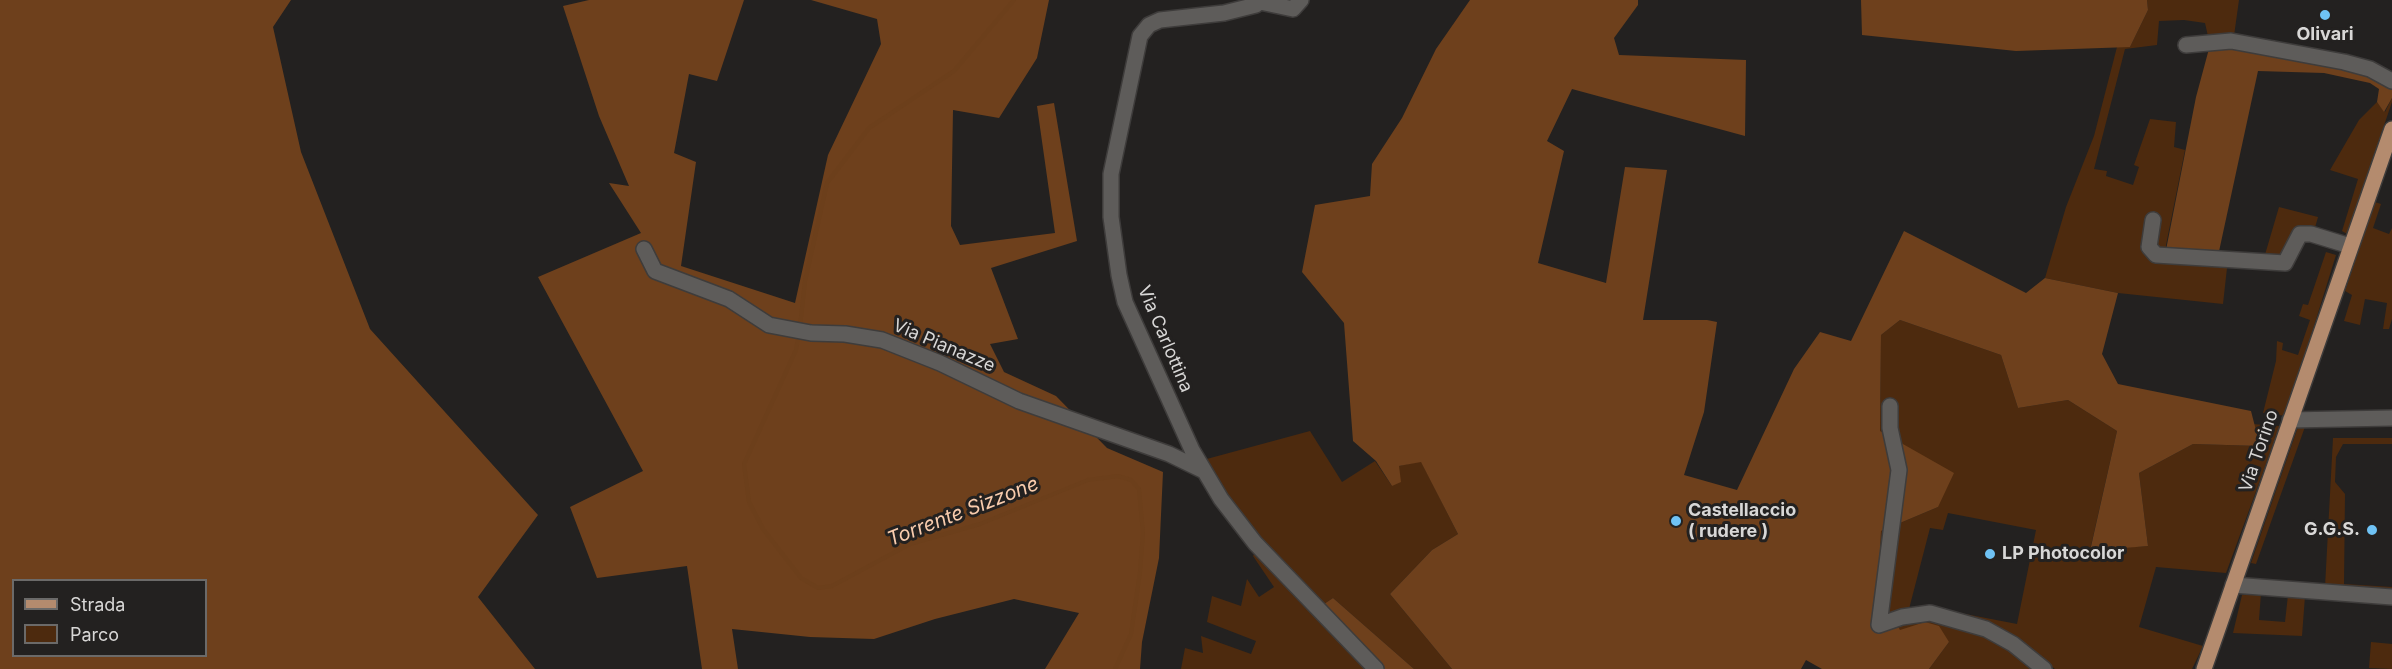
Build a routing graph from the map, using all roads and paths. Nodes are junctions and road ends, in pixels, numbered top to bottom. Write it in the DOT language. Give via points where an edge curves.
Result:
graph roads {
  1 [pos="1301,0"];
  2 [pos="1261,1"];
  3 [pos="2186,45"];
  4 [pos="2392,81"];
  5 [pos="2392,129"];
  6 [pos="2153,220"];
  7 [pos="2350,246"];
  8 [pos="644,249"];
  9 [pos="1890,406"];
  10 [pos="2392,418"];
  11 [pos="2290,420"];
  12 [pos="1204,471"];
  13 [pos="2233,585"];
  14 [pos="2392,597"];
  15 [pos="1376,669"];
  16 [pos="2044,669"];
  17 [pos="2204,669"];
  1 -- 2 [label="street" via="1293,9"];
  2 -- 12 [label="street, Via Carlottina" via="1242,9 1160,20 1149,25 1140,36 1111,174 1111,206 1125,302"];
  3 -- 4 [label="street" via="2230,41 2344,62 2370,69"];
  5 -- 7 [label="main road, Via Torino"];
  6 -- 7 [label="street" via="2150,247 2156,255 2285,263 2300,234"];
  7 -- 11 [label="main road, Via Torino"];
  8 -- 12 [label="street, Via Pianazze" via="655,271 729,299 769,325 882,340 1019,401 1169,454"];
  9 -- 16 [label="street" via="1890,428 1899,470 1880,625 1930,613 1986,629"];
  10 -- 11 [label="street"];
  11 -- 13 [label="main road, Via Torino"];
  12 -- 15 [label="street, Via Carlottina" via="1254,543"];
  13 -- 14 [label="street"];
  13 -- 17 [label="main road, Via Torino"];
}
